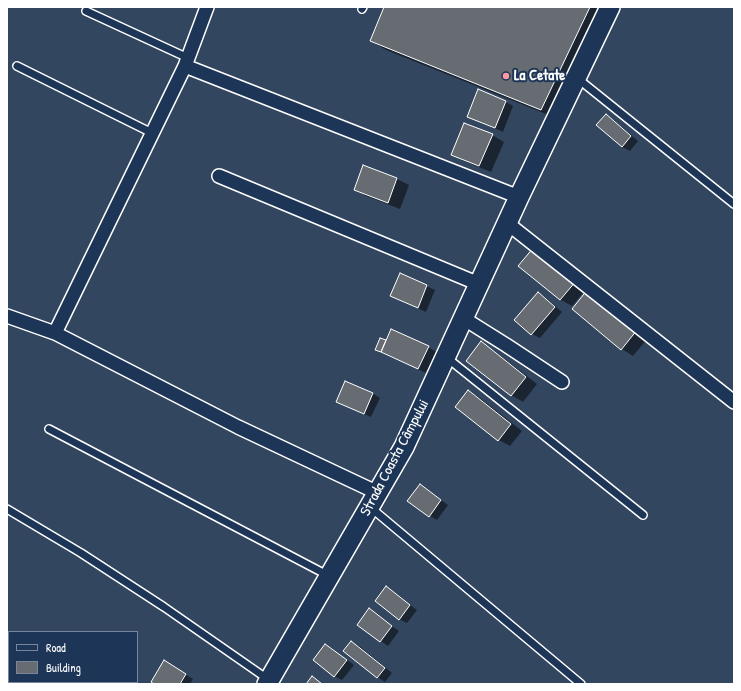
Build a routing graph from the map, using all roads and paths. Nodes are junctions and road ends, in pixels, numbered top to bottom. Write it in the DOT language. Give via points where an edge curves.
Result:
graph roads {
  1 [pos="207,7"];
  2 [pos="610,7"];
  3 [pos="86,12"];
  4 [pos="186,62"];
  5 [pos="17,66"];
  6 [pos="576,77"];
  7 [pos="152,133"];
  8 [pos="219,176"];
  9 [pos="519,197"];
  10 [pos="734,204"];
  11 [pos="507,223"];
  12 [pos="479,284"];
  13 [pos="7,316"];
  14 [pos="463,318"];
  15 [pos="55,333"];
  16 [pos="445,356"];
  17 [pos="562,382"];
  18 [pos="734,402"];
  19 [pos="49,429"];
  20 [pos="374,500"];
  21 [pos="7,509"];
  22 [pos="643,515"];
  23 [pos="329,576"];
  24 [pos="268,682"];
  25 [pos="582,684"];
  1 -- 4 [label="street"];
  2 -- 6 [label="street, Strada Coasta Câmpului"];
  3 -- 4 [label="lane"];
  4 -- 7 [label="street"];
  4 -- 9 [label="street"];
  5 -- 7 [label="lane"];
  6 -- 9 [label="street, Strada Coasta Câmpului"];
  6 -- 10 [label="lane"];
  7 -- 15 [label="street"];
  8 -- 12 [label="street"];
  9 -- 11 [label="street, Strada Coasta Câmpului"];
  11 -- 12 [label="street, Strada Coasta Câmpului"];
  11 -- 18 [label="street"];
  12 -- 14 [label="street, Strada Coasta Câmpului"];
  13 -- 15 [label="street"];
  14 -- 16 [label="street, Strada Coasta Câmpului"];
  14 -- 17 [label="street"];
  15 -- 20 [label="street"];
  16 -- 20 [label="street, Strada Coasta Câmpului" via="404,447"];
  16 -- 22 [label="lane"];
  19 -- 23 [label="lane"];
  20 -- 23 [label="street, Strada Coasta Câmpului"];
  20 -- 25 [label="lane"];
  21 -- 24 [label="lane" via="164,607"];
  23 -- 24 [label="street, Strada Coasta Câmpului"];
}
